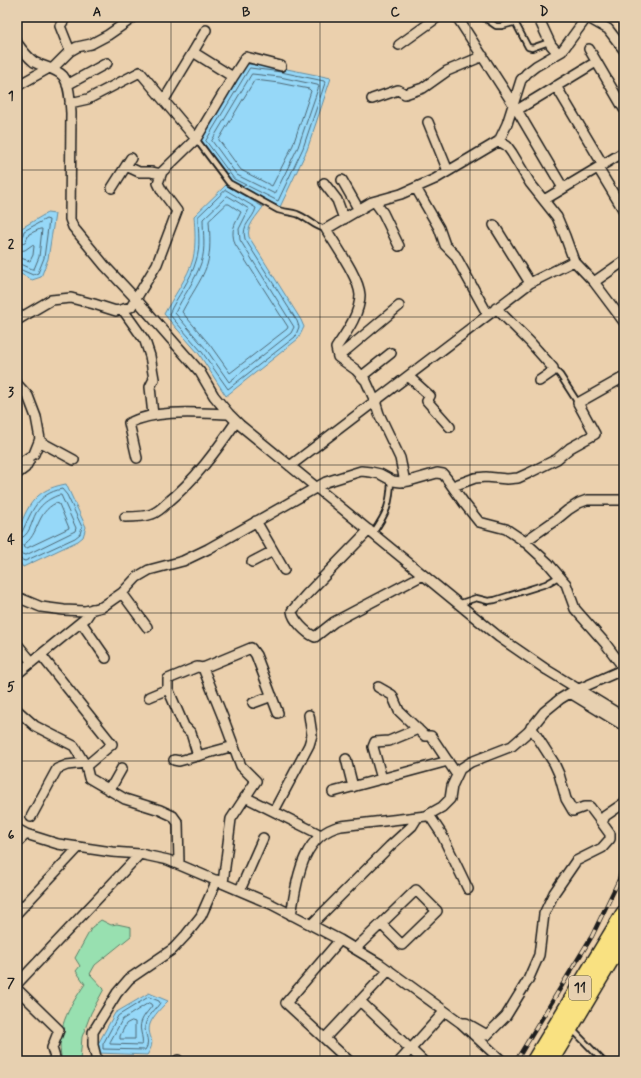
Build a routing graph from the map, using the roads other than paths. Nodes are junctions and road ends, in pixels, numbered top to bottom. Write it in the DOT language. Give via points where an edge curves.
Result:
graph roads {
  1 [pos="66,17"];
  2 [pos="134,17"];
  3 [pos="438,17"];
  4 [pos="457,17"];
  5 [pos="483,17"];
  6 [pos="538,17"];
  7 [pos="587,17"];
  8 [pos="206,30"];
  9 [pos="549,42"];
  10 [pos="17,43"];
  11 [pos="399,45"];
  12 [pos="589,50"];
  13 [pos="624,50"];
  14 [pos="70,51"];
  15 [pos="193,52"];
  16 [pos="558,54"];
  17 [pos="483,56"];
  18 [pos="596,62"];
  19 [pos="107,63"];
  20 [pos="281,66"];
  21 [pos="51,69"];
  22 [pos="233,77"];
  23 [pos="67,85"];
  24 [pos="17,86"];
  25 [pos="556,86"];
  26 [pos="372,99"];
  27 [pos="164,100"];
  28 [pos="70,103"];
  29 [pos="515,107"];
  30 [pos="624,109"];
  31 [pos="428,122"];
  32 [pos="196,139"];
  33 [pos="499,141"];
  34 [pos="624,152"];
  35 [pos="131,158"];
  36 [pos="126,166"];
  37 [pos="600,166"];
  38 [pos="448,171"];
  39 [pos="161,174"];
  40 [pos="342,180"];
  41 [pos="324,183"];
  42 [pos="112,188"];
  43 [pos="416,188"];
  44 [pos="563,188"];
  45 [pos="544,200"];
  46 [pos="375,202"];
  47 [pos="359,210"];
  48 [pos="624,211"];
  49 [pos="344,219"];
  50 [pos="494,225"];
  51 [pos="326,229"];
  52 [pos="399,246"];
  53 [pos="574,260"];
  54 [pos="624,261"];
  55 [pos="594,282"];
  56 [pos="530,283"];
  57 [pos="136,299"];
  58 [pos="399,306"];
  59 [pos="496,308"];
  60 [pos="123,310"];
  61 [pos="488,315"];
  62 [pos="17,320"];
  63 [pos="624,322"];
  64 [pos="391,353"];
  65 [pos="338,357"];
  66 [pos="553,368"];
  67 [pos="362,376"];
  68 [pos="408,376"];
  69 [pos="624,377"];
  70 [pos="539,381"];
  71 [pos="17,384"];
  72 [pos="375,401"];
  73 [pos="578,403"];
  74 [pos="229,414"];
  75 [pos="153,416"];
  76 [pos="236,422"];
  77 [pos="450,427"];
  78 [pos="39,441"];
  79 [pos="32,455"];
  80 [pos="137,458"];
  81 [pos="74,460"];
  82 [pos="18,463"];
  83 [pos="290,466"];
  84 [pos="17,474"];
  85 [pos="391,480"];
  86 [pos="405,482"];
  87 [pos="453,486"];
  88 [pos="316,487"];
  89 [pos="624,500"];
  90 [pos="125,517"];
  91 [pos="256,521"];
  92 [pos="371,532"];
  93 [pos="524,542"];
  94 [pos="273,551"];
  95 [pos="252,562"];
  96 [pos="284,570"];
  97 [pos="423,575"];
  98 [pos="560,576"];
  99 [pos="122,593"];
  100 [pos="17,597"];
  101 [pos="458,604"];
  102 [pos="92,609"];
  103 [pos="81,622"];
  104 [pos="147,627"];
  105 [pos="17,644"];
  106 [pos="41,655"];
  107 [pos="106,658"];
  108 [pos="32,662"];
  109 [pos="203,668"];
  110 [pos="623,672"];
  111 [pos="17,674"];
  112 [pos="378,687"];
  113 [pos="168,689"];
  114 [pos="574,691"];
  115 [pos="272,696"];
  116 [pos="149,697"];
  117 [pos="253,703"];
  118 [pos="17,710"];
  119 [pos="278,713"];
  120 [pos="309,715"];
  121 [pos="624,718"];
  122 [pos="624,726"];
  123 [pos="531,727"];
  124 [pos="418,729"];
  125 [pos="234,746"];
  126 [pos="198,756"];
  127 [pos="346,759"];
  128 [pos="174,760"];
  129 [pos="448,761"];
  130 [pos="86,764"];
  131 [pos="122,768"];
  132 [pos="457,775"];
  133 [pos="382,779"];
  134 [pos="353,787"];
  135 [pos="107,788"];
  136 [pos="333,792"];
  137 [pos="245,797"];
  138 [pos="624,803"];
  139 [pos="274,812"];
  140 [pos="429,815"];
  141 [pos="31,817"];
  142 [pos="417,818"];
  143 [pos="602,823"];
  144 [pos="17,829"];
  145 [pos="26,834"];
  146 [pos="321,835"];
  147 [pos="263,838"];
  148 [pos="17,843"];
  149 [pos="78,847"];
  150 [pos="140,854"];
  151 [pos="179,863"];
  152 [pos="220,881"];
  153 [pos="468,889"];
  154 [pos="240,890"];
  155 [pos="17,913"];
  156 [pos="291,914"];
  157 [pos="624,914"];
  158 [pos="381,924"];
  159 [pos="311,925"];
  160 [pos="624,937"];
  161 [pos="340,940"];
  162 [pos="354,949"];
  163 [pos="389,970"];
  164 [pos="17,984"];
  165 [pos="17,989"];
  166 [pos="360,1002"];
  167 [pos="444,1012"];
  168 [pos="461,1024"];
  169 [pos="570,1027"];
  170 [pos="325,1038"];
  171 [pos="410,1049"];
  172 [pos="56,1061"];
  173 [pos="97,1061"];
  174 [pos="350,1061"];
  175 [pos="400,1061"];
  176 [pos="423,1061"];
  177 [pos="502,1061"];
  178 [pos="535,1061"];
  179 [pos="550,1061"];
  180 [pos="603,1061"];
  1 -- 14 [label="street" via="60,26"];
  2 -- 14 [label="street" via="108,35"];
  3 -- 11 [label="street" via="410,42"];
  4 -- 17 [label="street"];
  5 -- 9 [label="lane" via="496,26 516,24 528,47"];
  6 -- 9 [label="street"];
  7 -- 13 [label="street" via="608,29"];
  7 -- 16 [label="street"];
  8 -- 15 [label="street"];
  9 -- 16 [label="street"];
  10 -- 21 [label="street" via="34,61"];
  12 -- 18 [label="street"];
  14 -- 21 [label="street"];
  15 -- 22 [label="street"];
  15 -- 27 [label="street"];
  16 -- 29 [label="street" via="536,66 521,80"];
  17 -- 26 [label="street" via="446,71 423,88 405,94 398,90"];
  17 -- 29 [label="street"];
  18 -- 25 [label="street"];
  18 -- 30 [label="street"];
  19 -- 23 [label="street"];
  20 -- 22 [label="street" via="246,57"];
  21 -- 23 [label="street" via="63,76"];
  21 -- 24 [label="street"];
  22 -- 32 [label="street"];
  23 -- 28 [label="street"];
  25 -- 29 [label="street"];
  25 -- 37 [label="street"];
  27 -- 28 [label="street" via="140,72 88,99"];
  27 -- 32 [label="street"];
  28 -- 57 [label="street" via="70,219 73,227 104,266"];
  29 -- 33 [label="street"];
  29 -- 44 [label="street"];
  31 -- 38 [label="street"];
  32 -- 39 [label="street"];
  32 -- 51 [label="lane" via="228,183 278,210 295,213 305,217 318,228"];
  33 -- 38 [label="street"];
  33 -- 45 [label="street" via="507,146"];
  34 -- 37 [label="street"];
  35 -- 36 [label="street"];
  36 -- 39 [label="street" via="139,172"];
  36 -- 42 [label="street"];
  37 -- 44 [label="street"];
  37 -- 48 [label="street"];
  38 -- 43 [label="street"];
  39 -- 57 [label="street" via="158,183 177,211 157,264"];
  40 -- 47 [label="street"];
  41 -- 49 [label="street" via="337,200"];
  43 -- 46 [label="street"];
  43 -- 61 [label="street" via="439,228 445,245 455,255"];
  44 -- 45 [label="street"];
  45 -- 53 [label="street" via="561,225"];
  46 -- 47 [label="street"];
  46 -- 52 [label="street"];
  47 -- 49 [label="street"];
  49 -- 51 [label="street"];
  50 -- 56 [label="street"];
  51 -- 65 [label="street" via="354,277 360,295 351,324 336,348"];
  53 -- 55 [label="street"];
  53 -- 56 [label="street"];
  54 -- 55 [label="street"];
  55 -- 63 [label="street"];
  56 -- 59 [label="street"];
  57 -- 60 [label="street" via="131,307"];
  57 -- 74 [label="street" via="200,372 214,396"];
  58 -- 65 [label="street"];
  59 -- 61 [label="street"];
  59 -- 66 [label="street"];
  60 -- 62 [label="street" via="116,312 71,298 51,300"];
  60 -- 75 [label="street" via="145,341 150,356 154,379 150,387"];
  61 -- 68 [label="street"];
  64 -- 67 [label="street"];
  65 -- 67 [label="street"];
  66 -- 70 [label="street" via="552,372"];
  66 -- 73 [label="lane"];
  67 -- 72 [label="street"];
  68 -- 72 [label="street"];
  68 -- 77 [label="street" via="430,396 427,400"];
  69 -- 73 [label="street"];
  71 -- 78 [label="street" via="28,396 36,417"];
  72 -- 83 [label="street"];
  72 -- 86 [label="street" via="400,458"];
  73 -- 87 [label="street" via="595,434 570,448 557,459 518,478 475,478"];
  74 -- 75 [label="street" via="189,413"];
  74 -- 76 [label="street"];
  75 -- 80 [label="street" via="129,423"];
  76 -- 83 [label="street"];
  76 -- 90 [label="street" via="210,459 172,499 154,514"];
  78 -- 79 [label="street"];
  78 -- 81 [label="street"];
  79 -- 82 [label="street"];
  79 -- 84 [label="street" via="25,468"];
  83 -- 88 [label="street"];
  85 -- 86 [label="street"];
  85 -- 88 [label="street" via="380,474 361,471"];
  85 -- 92 [label="lane" via="389,505 381,522"];
  86 -- 87 [label="street" via="437,473 443,474"];
  87 -- 93 [label="street" via="479,522 506,529"];
  88 -- 91 [label="street"];
  88 -- 92 [label="street"];
  89 -- 93 [label="street" via="587,500 579,503"];
  91 -- 94 [label="street"];
  91 -- 99 [label="street" via="182,561 149,570 137,577"];
  92 -- 97 [label="street"];
  92 -- 97 [label="street" via="292,610 293,615 309,634 315,637 334,622"];
  93 -- 98 [label="street"];
  94 -- 95 [label="street"];
  94 -- 96 [label="street"];
  97 -- 101 [label="street"];
  98 -- 101 [label="lane" via="546,584 495,600 476,598"];
  98 -- 110 [label="street" via="566,584 574,608 620,663"];
  99 -- 102 [label="street" via="102,607"];
  99 -- 104 [label="street"];
  100 -- 102 [label="street" via="41,607 85,611"];
  101 -- 114 [label="street"];
  102 -- 103 [label="street"];
  103 -- 106 [label="street"];
  103 -- 107 [label="street"];
  105 -- 108 [label="street"];
  106 -- 108 [label="street"];
  106 -- 130 [label="street" via="112,744"];
  108 -- 111 [label="street"];
  109 -- 113 [label="street" via="197,667 168,679"];
  109 -- 115 [label="street" via="251,648 256,654"];
  109 -- 125 [label="street"];
  110 -- 114 [label="street"];
  112 -- 124 [label="street" via="392,695 399,711"];
  113 -- 116 [label="street"];
  113 -- 126 [label="street" via="184,726 191,733"];
  114 -- 121 [label="street"];
  114 -- 122 [label="street"];
  114 -- 123 [label="street" via="544,712"];
  115 -- 117 [label="street"];
  115 -- 119 [label="street"];
  118 -- 130 [label="street" via="35,726 74,746"];
  120 -- 139 [label="street" via="312,735 309,745"];
  123 -- 132 [label="street" via="512,746 471,762"];
  123 -- 143 [label="street" via="554,763 566,799 573,811 590,807"];
  124 -- 129 [label="street" via="425,736 431,736"];
  124 -- 133 [label="street" via="389,741 375,742 373,747"];
  125 -- 126 [label="street"];
  125 -- 137 [label="street" via="241,766 256,781"];
  126 -- 128 [label="street"];
  127 -- 134 [label="street"];
  129 -- 132 [label="street"];
  129 -- 133 [label="street"];
  130 -- 135 [label="street" via="89,778"];
  130 -- 141 [label="street" via="67,765 57,769"];
  131 -- 135 [label="street"];
  132 -- 140 [label="street" via="450,799"];
  133 -- 134 [label="street"];
  134 -- 136 [label="street"];
  135 -- 151 [label="street" via="126,799 173,816 178,823"];
  137 -- 139 [label="street"];
  137 -- 152 [label="street" via="231,819"];
  138 -- 143 [label="street" via="605,816"];
  139 -- 146 [label="street"];
  140 -- 142 [label="street"];
  140 -- 153 [label="street" via="441,833"];
  142 -- 146 [label="street" via="341,826"];
  142 -- 159 [label="street" via="412,826"];
  143 -- 168 [label="street" via="610,834 610,839 602,848 576,861 554,893 544,914 539,955 528,980 506,1016 488,1035 466,1023"];
  144 -- 145 [label="street"];
  145 -- 148 [label="street"];
  145 -- 149 [label="street"];
  146 -- 156 [label="street" via="311,845 304,860"];
  147 -- 154 [label="street"];
  149 -- 150 [label="street"];
  149 -- 155 [label="street"];
  150 -- 151 [label="street"];
  150 -- 164 [label="street"];
  151 -- 152 [label="street"];
  152 -- 154 [label="street"];
  152 -- 173 [label="street" via="201,916 186,935 173,949 129,978 117,993 93,1032"];
  154 -- 156 [label="street"];
  156 -- 159 [label="street"];
  157 -- 178 [label="highway, 11"];
  158 -- 158 [label="street" via="416,890 437,911 402,945"];
  158 -- 162 [label="street"];
  159 -- 161 [label="street"];
  160 -- 169 [label="highway, 11"];
  161 -- 162 [label="street"];
  161 -- 170 [label="street" via="286,1003"];
  162 -- 163 [label="street"];
  163 -- 166 [label="street"];
  163 -- 167 [label="street"];
  165 -- 172 [label="street" via="59,1030 52,1048"];
  166 -- 170 [label="street"];
  166 -- 171 [label="street"];
  167 -- 168 [label="street"];
  167 -- 171 [label="street"];
  168 -- 177 [label="street"];
  169 -- 179 [label="highway, 11"];
  169 -- 180 [label="lane"];
  170 -- 174 [label="street"];
  171 -- 175 [label="street"];
  171 -- 176 [label="street"];
}
